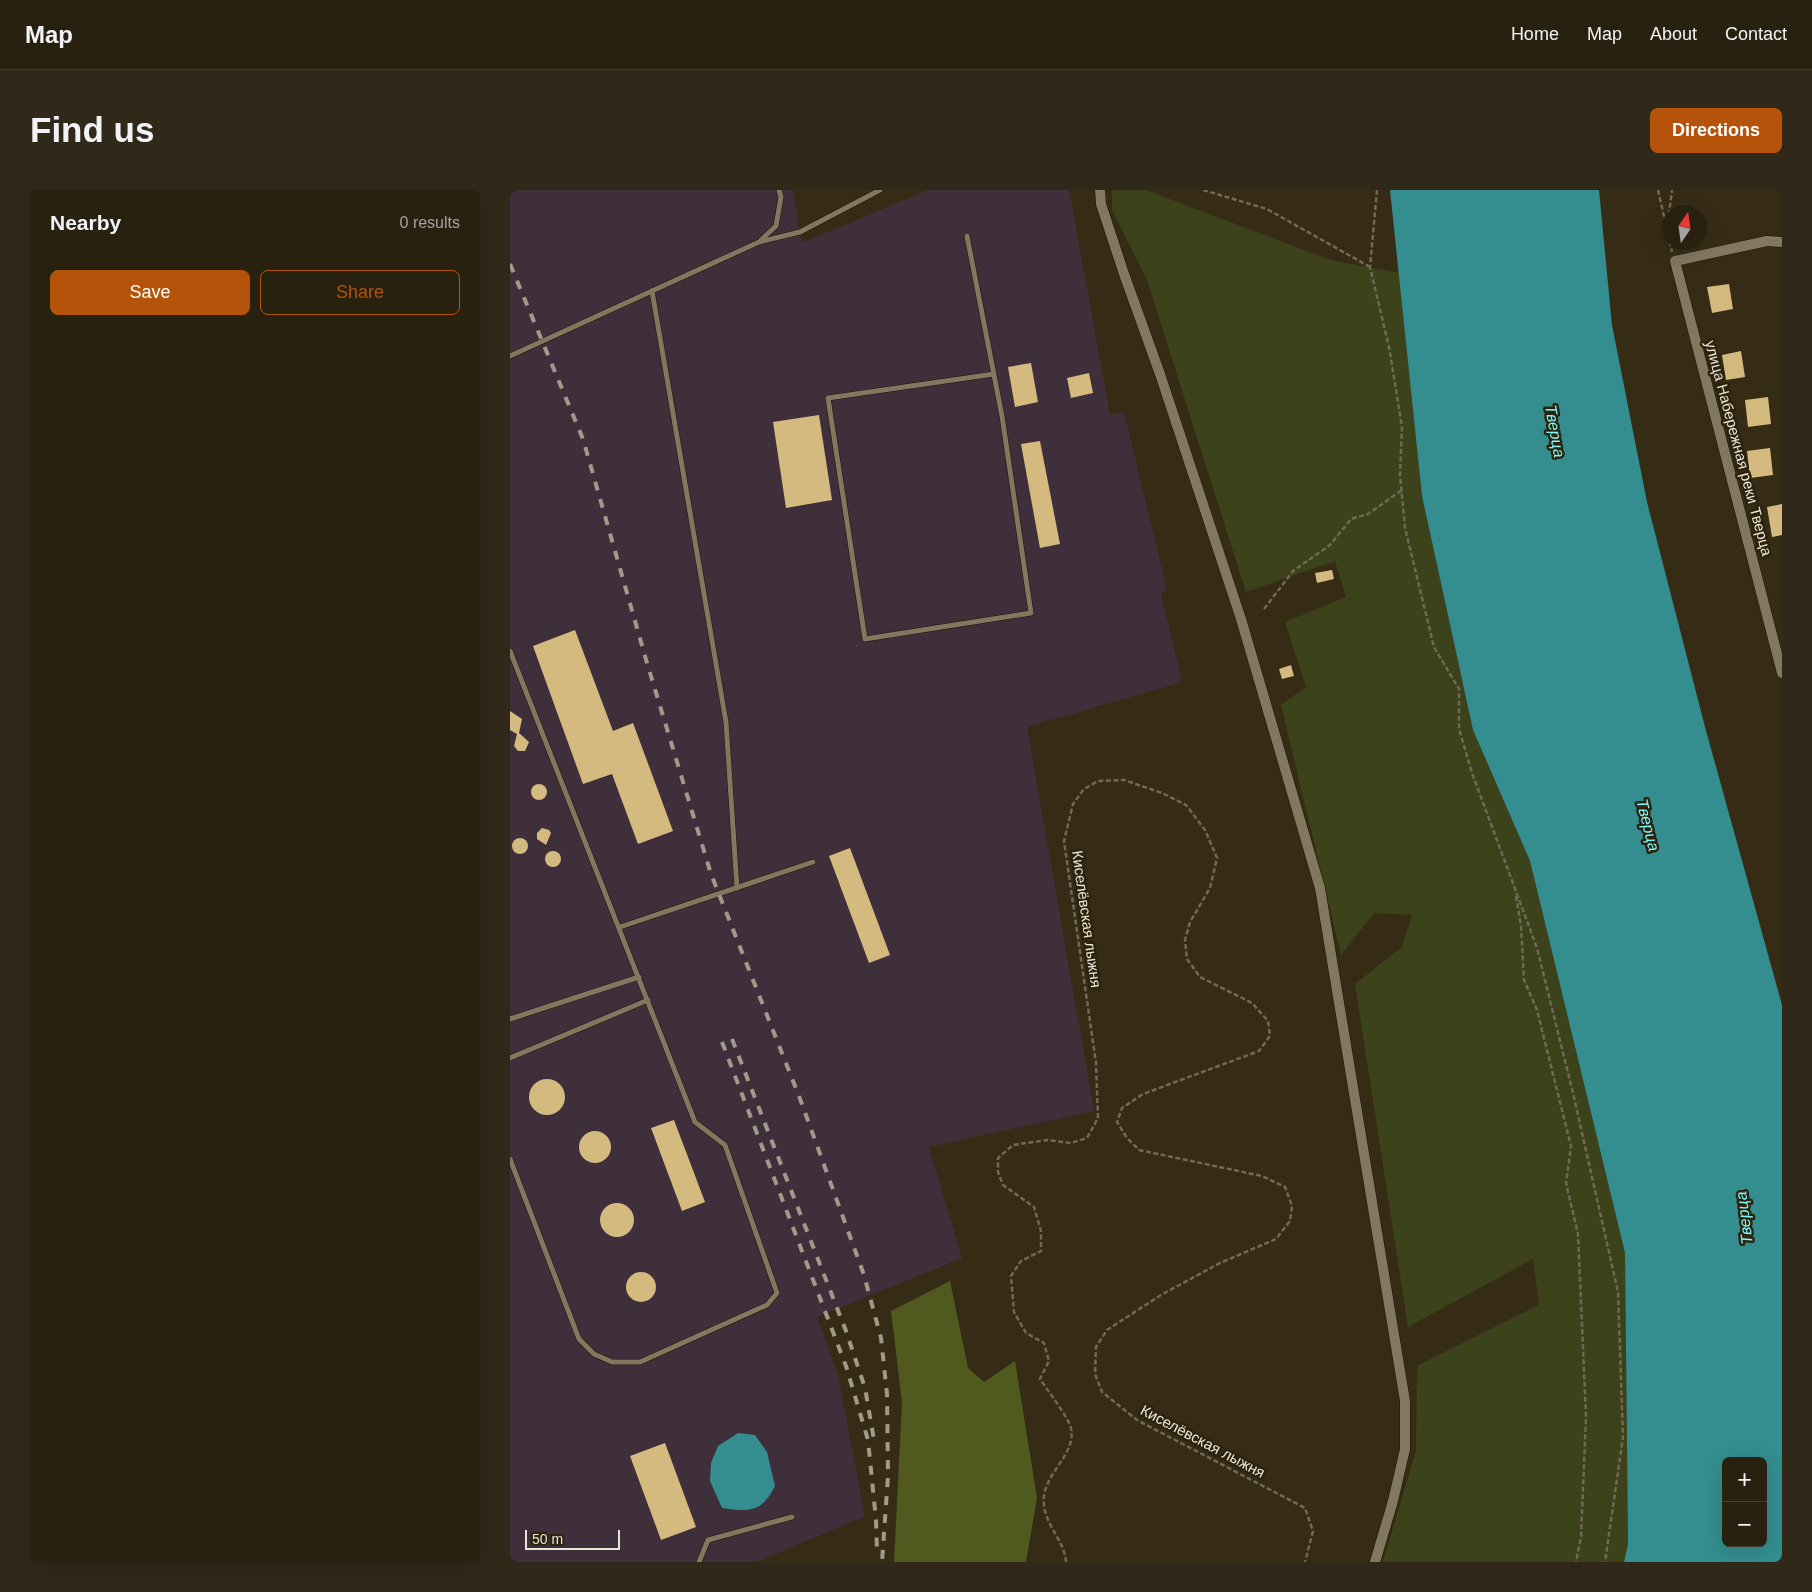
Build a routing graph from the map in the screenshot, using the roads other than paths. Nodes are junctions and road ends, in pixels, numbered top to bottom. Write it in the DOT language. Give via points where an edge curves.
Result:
graph roads {
  1 [pos="779,190"];
  2 [pos="880,190"];
  3 [pos="1100,190"];
  4 [pos="967,236"];
  5 [pos="759,242"];
  6 [pos="1782,242"];
  7 [pos="652,291"];
  8 [pos="510,356"];
  9 [pos="994,374"];
  10 [pos="510,651"];
  11 [pos="1782,673"];
  12 [pos="814,862"];
  13 [pos="737,888"];
  14 [pos="620,927"];
  15 [pos="639,976"];
  16 [pos="648,1000"];
  17 [pos="510,1019"];
  18 [pos="510,1058"];
  19 [pos="510,1159"];
  20 [pos="792,1517"];
  21 [pos="699,1562"];
  22 [pos="1375,1562"];
  1 -- 5 [label="lane" via="781,197 776,226"];
  2 -- 5 [label="lane" via="800,232"];
  3 -- 22 [label="street" via="1101,204 1124,274 1241,619 1320,888 1405,1401 1404,1457"];
  4 -- 9 [label="lane"];
  5 -- 7 [label="lane"];
  6 -- 11 [label="street, улица Набережная реки Тверца" via="1767,241 1675,260"];
  7 -- 8 [label="lane"];
  7 -- 13 [label="lane" via="726,722"];
  9 -- 9 [label="lane" via="1031,614 865,639 828,398"];
  10 -- 14 [label="lane"];
  12 -- 13 [label="lane"];
  13 -- 14 [label="lane"];
  14 -- 15 [label="lane"];
  15 -- 16 [label="lane"];
  15 -- 17 [label="lane"];
  16 -- 18 [label="lane"];
  16 -- 19 [label="lane" via="695,1122 725,1145 777,1293 767,1306 640,1362 612,1362 594,1354 579,1339"];
  20 -- 21 [label="lane" via="708,1540"];
}
